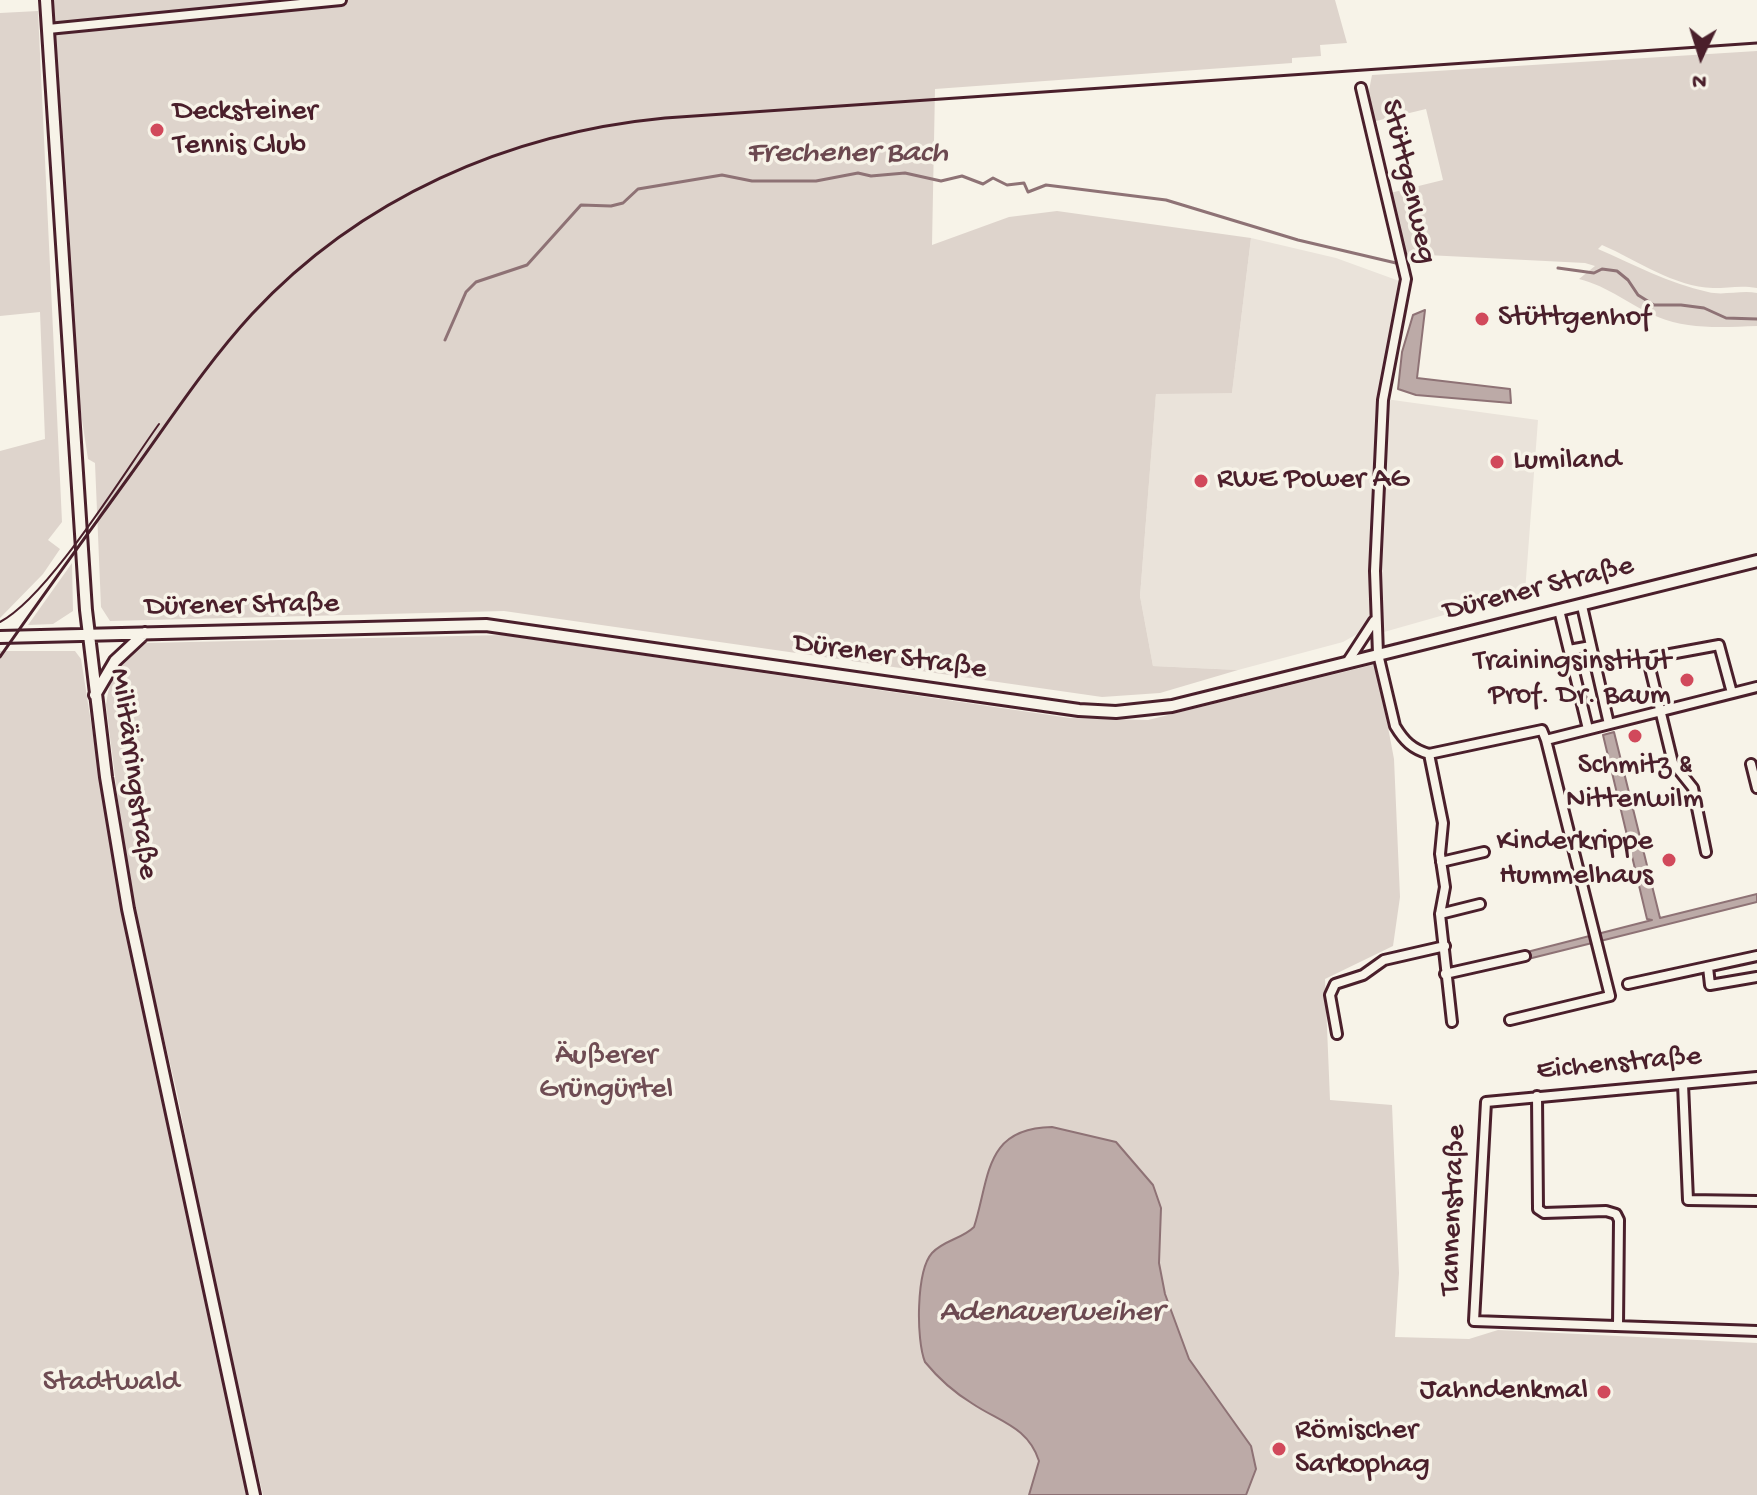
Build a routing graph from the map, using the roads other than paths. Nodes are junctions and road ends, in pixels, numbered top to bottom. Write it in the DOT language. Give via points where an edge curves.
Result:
graph roads {
  1 [pos="46,0"];
  2 [pos="341,0"];
  3 [pos="48,29"];
  4 [pos="1361,88"];
  5 [pos="1757,561"];
  6 [pos="1582,606"];
  7 [pos="1559,610"];
  8 [pos="1374,621"];
  9 [pos="145,633"];
  10 [pos="88,634"];
  11 [pos="0,637"];
  12 [pos="1591,646"];
  13 [pos="1569,650"];
  14 [pos="1378,654"];
  15 [pos="1348,661"];
  16 [pos="1757,687"];
  17 [pos="1732,693"];
  18 [pos="95,695"];
  19 [pos="1658,712"];
  20 [pos="1609,724"];
  21 [pos="1588,729"];
  22 [pos="1546,740"];
  23 [pos="1429,754"];
  24 [pos="1751,764"];
  25 [pos="1757,788"];
  26 [pos="1484,852"];
  27 [pos="1706,852"];
  28 [pos="1441,862"];
  29 [pos="1480,904"];
  30 [pos="1440,914"];
  31 [pos="1445,946"];
  32 [pos="1525,956"];
  33 [pos="1757,956"];
  34 [pos="1708,967"];
  35 [pos="1445,974"];
  36 [pos="1757,977"];
  37 [pos="1628,984"];
  38 [pos="1510,1020"];
  39 [pos="1452,1022"];
  40 [pos="1337,1034"];
  41 [pos="1757,1077"];
  42 [pos="1683,1084"];
  43 [pos="1537,1096"];
  44 [pos="1486,1102"];
  45 [pos="1757,1201"];
  46 [pos="1618,1326"];
  47 [pos="1757,1331"];
  48 [pos="254,1495"];
  1 -- 3 [label="main road, Militärringstraße"];
  2 -- 3 [label="street"];
  3 -- 10 [label="main road, Militärringstraße"];
  4 -- 8 [label="street, Stüttgenweg" via="1404,262 1405,298 1383,400"];
  5 -- 6 [label="main road, Dürener Straße"];
  6 -- 7 [label="main road, Dürener Straße"];
  6 -- 12 [label="street"];
  7 -- 13 [label="street"];
  7 -- 14 [label="main road, Dürener Straße"];
  8 -- 14 [label="street, Stüttgenweg"];
  8 -- 15 [label="street"];
  9 -- 10 [label="main road, Dürener Straße"];
  9 -- 15 [label="main road, Dürener Straße" via="486,625 1116,712 1172,706"];
  9 -- 18 [label="main road" via="115,661"];
  10 -- 11 [label="main road, Dürener Straße"];
  10 -- 18 [label="main road, Militärringstraße"];
  12 -- 13 [label="street"];
  12 -- 20 [label="street"];
  13 -- 21 [label="street"];
  14 -- 15 [label="main road, Dürener Straße"];
  14 -- 23 [label="street, Stüttgenweg" via="1395,726 1404,740"];
  16 -- 17 [label="street"];
  17 -- 19 [label="street"];
  17 -- 19 [label="street" via="1719,645 1654,657 1648,669"];
  18 -- 48 [label="main road, Militärringstraße" via="125,894"];
  19 -- 20 [label="street"];
  19 -- 27 [label="street" via="1675,770 1693,788"];
  20 -- 21 [label="street"];
  21 -- 22 [label="street"];
  22 -- 23 [label="street" via="1542,730"];
  22 -- 38 [label="street" via="1610,996"];
  23 -- 28 [label="street" via="1443,823"];
  24 -- 25 [label="street"];
  26 -- 28 [label="street"];
  28 -- 30 [label="street" via="1445,887"];
  29 -- 30 [label="street"];
  30 -- 31 [label="street"];
  31 -- 35 [label="street"];
  31 -- 40 [label="street" via="1384,960 1363,975 1335,984 1330,995"];
  32 -- 35 [label="street"];
  33 -- 34 [label="street"];
  34 -- 36 [label="street" via="1710,985"];
  34 -- 37 [label="street"];
  35 -- 39 [label="street"];
  41 -- 42 [label="street, Eichenstraße"];
  42 -- 43 [label="street, Eichenstraße"];
  42 -- 45 [label="street" via="1688,1200"];
  43 -- 44 [label="street, Eichenstraße"];
  43 -- 46 [label="street" via="1538,1209 1616,1214"];
  44 -- 46 [label="street, Tannenstraße" via="1474,1321"];
  46 -- 47 [label="street"];
}
